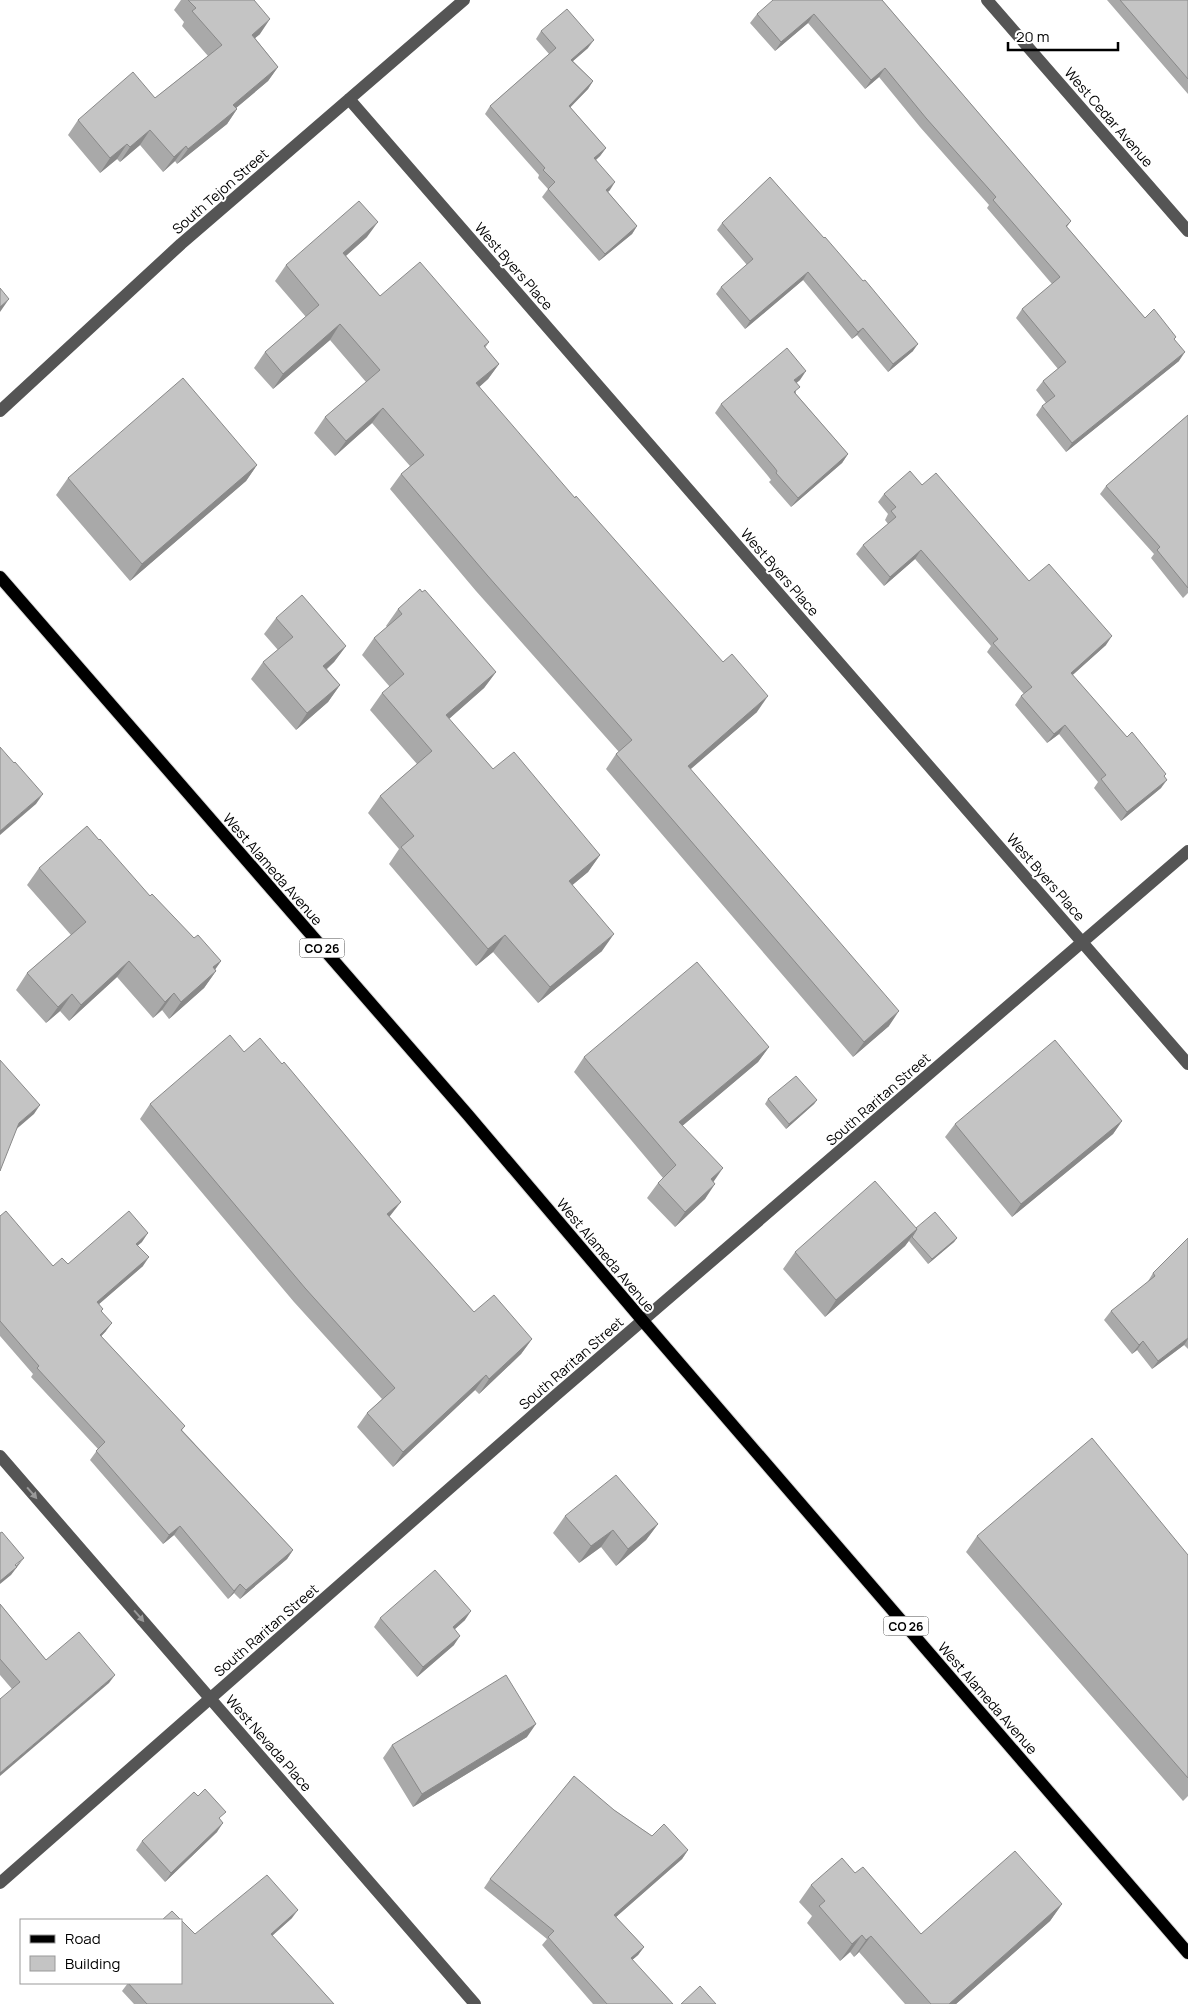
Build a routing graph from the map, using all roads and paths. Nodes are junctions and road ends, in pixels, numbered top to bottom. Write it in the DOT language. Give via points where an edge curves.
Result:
graph roads {
  1 [pos="464,0"];
  2 [pos="987,0"];
  3 [pos="349,99"];
  4 [pos="1188,231"];
  5 [pos="0,410"];
  6 [pos="0,577"];
  7 [pos="1188,851"];
  8 [pos="1083,943"];
  9 [pos="1188,1064"];
  10 [pos="643,1321"];
  11 [pos="0,1456"];
  12 [pos="210,1699"];
  13 [pos="0,1883"];
  14 [pos="1188,1953"];
  15 [pos="474,2004"];
  1 -- 3 [label="street, South Tejon Street"];
  2 -- 4 [label="street, West Cedar Avenue"];
  3 -- 5 [label="street, South Tejon Street" via="181,244"];
  3 -- 8 [label="street, West Byers Place"];
  6 -- 10 [label="main road, West Alameda Avenue / CO 26"];
  7 -- 8 [label="street, South Raritan Street"];
  8 -- 9 [label="street, West Byers Place"];
  8 -- 10 [label="street, South Raritan Street"];
  10 -- 12 [label="street, South Raritan Street"];
  10 -- 14 [label="main road, West Alameda Avenue / CO 26"];
  11 -- 12 [label="street, West Nevada Place, one-way"];
  12 -- 13 [label="street, South Raritan Street"];
  12 -- 15 [label="street, West Nevada Place"];
}
